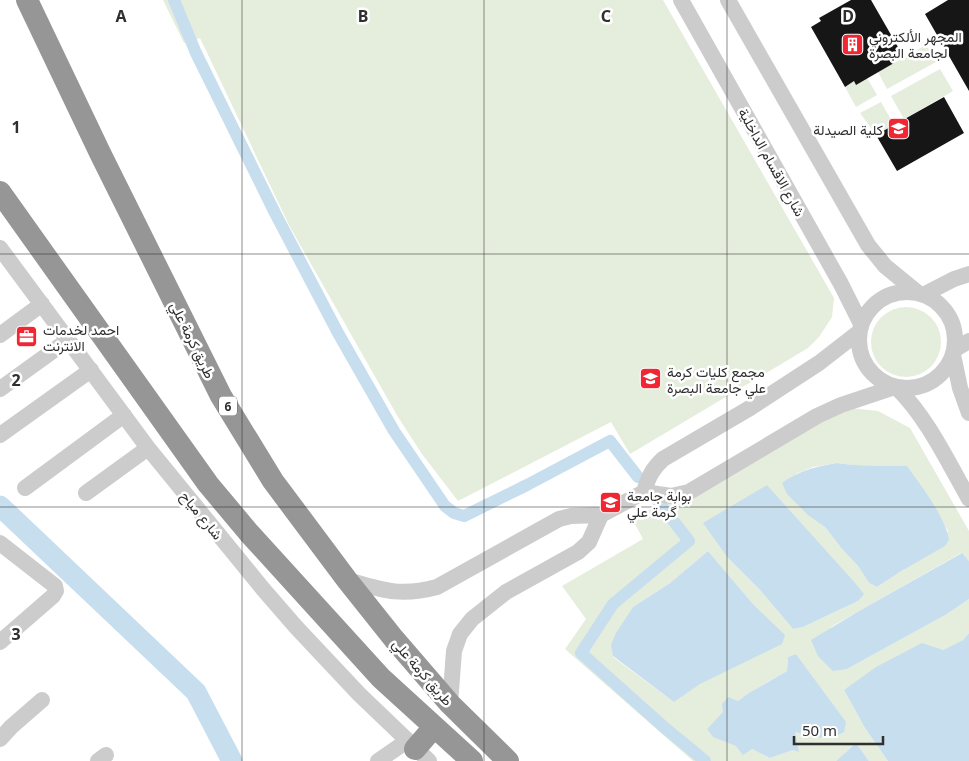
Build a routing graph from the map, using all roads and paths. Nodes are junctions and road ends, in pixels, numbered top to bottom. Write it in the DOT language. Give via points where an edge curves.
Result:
graph roads {
  1 [pos="27,0"];
  2 [pos="681,0"];
  3 [pos="728,0"];
  4 [pos="0,192"];
  5 [pos="0,250"];
  6 [pos="969,274"];
  7 [pos="921,294"];
  8 [pos="42,304"];
  9 [pos="860,328"];
  10 [pos="0,335"];
  11 [pos="68,340"];
  12 [pos="969,341"];
  13 [pos="953,353"];
  14 [pos="91,370"];
  15 [pos="896,387"];
  16 [pos="0,389"];
  17 [pos="969,412"];
  18 [pos="124,415"];
  19 [pos="0,435"];
  20 [pos="148,448"];
  21 [pos="25,488"];
  22 [pos="644,492"];
  23 [pos="86,494"];
  24 [pos="969,499"];
  25 [pos="601,515"];
  26 [pos="3,551"];
  27 [pos="347,580"];
  28 [pos="0,642"];
  29 [pos="42,700"];
  30 [pos="450,704"];
  31 [pos="434,727"];
  32 [pos="0,739"];
  33 [pos="417,750"];
  34 [pos="378,761"];
  35 [pos="472,761"];
  36 [pos="508,761"];
  1 -- 27 [label="highway, طريق كرمة علي / 6" via="221,396 273,481"];
  2 -- 9 [label="street, شارع الاقسام الداخلية" via="841,284"];
  3 -- 7 [label="street" via="868,245 885,266"];
  4 -- 31 [label="highway, طريق كرمة علي" via="208,484 381,678"];
  5 -- 8 [label="street, شارع مياح"];
  6 -- 7 [label="street"];
  7 -- 9 [label="street" via="904,292 890,295 868,312"];
  7 -- 13 [label="street" via="936,302 949,317 955,337"];
  8 -- 10 [label="street"];
  8 -- 11 [label="street, شارع مياح"];
  9 -- 15 [label="street" via="859,346 870,372 882,382"];
  9 -- 22 [label="street" via="819,364 663,459 648,478"];
  11 -- 14 [label="street, شارع مياح"];
  11 -- 16 [label="street"];
  12 -- 13 [label="street"];
  13 -- 15 [label="street" via="947,367 928,384 915,388"];
  13 -- 17 [label="street"];
  14 -- 18 [label="street, شارع مياح"];
  14 -- 19 [label="street"];
  15 -- 22 [label="street" via="818,416 689,492 671,496"];
  15 -- 24 [label="street" via="923,420"];
  18 -- 20 [label="street, شارع مياح"];
  18 -- 21 [label="street"];
  20 -- 23 [label="street"];
  20 -- 33 [label="street, شارع مياح" via="296,627"];
  22 -- 25 [label="street"];
  25 -- 27 [label="street" via="558,519 437,587 421,592 388,592"];
  25 -- 30 [label="street" via="589,542 578,552 506,592 472,619 460,634 454,651"];
  26 -- 28 [label="street" via="55,586 56,591"];
  27 -- 30 [label="highway, طريق كرمة علي / 6"];
  29 -- 32 [label="street"];
  30 -- 36 [label="highway, طريق كرمة علي / 6"];
  31 -- 33 [label="highway"];
  31 -- 35 [label="highway, طريق كرمة علي"];
  33 -- 34 [label="street"];
}
